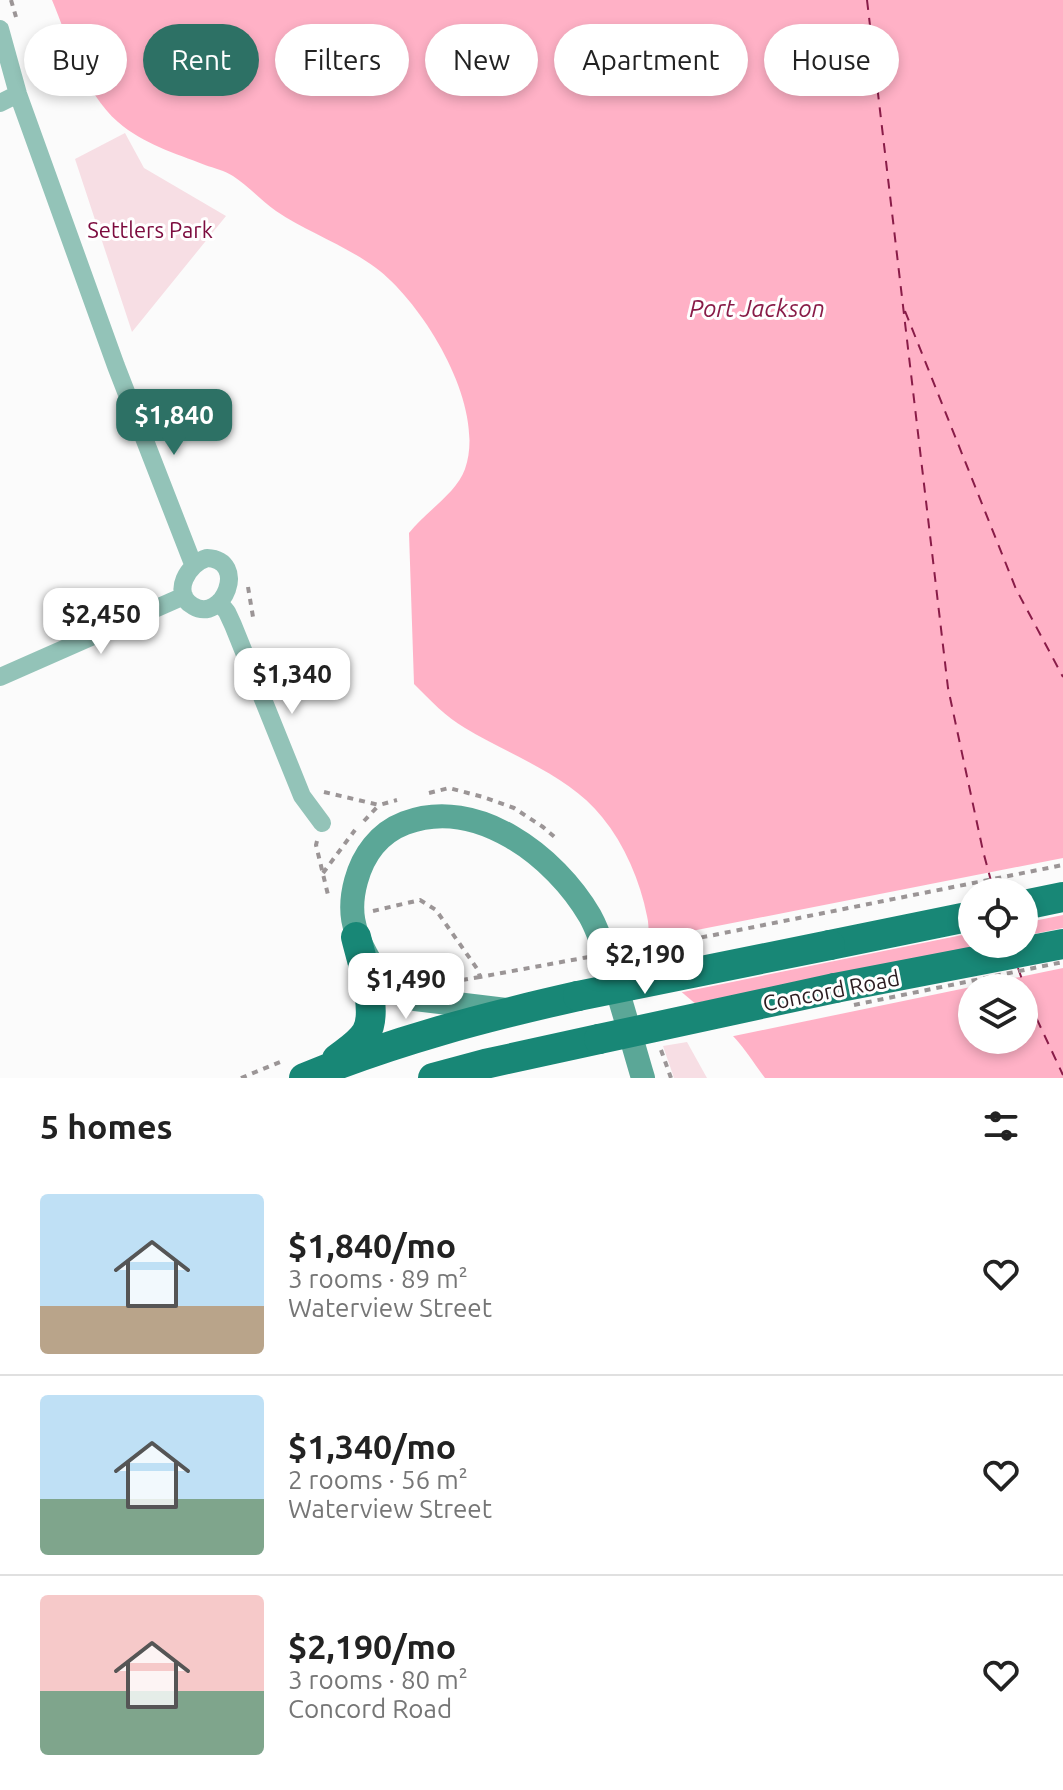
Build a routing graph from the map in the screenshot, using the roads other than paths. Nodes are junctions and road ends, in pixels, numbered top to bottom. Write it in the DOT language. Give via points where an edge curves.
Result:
graph roads {
  1 [pos="0,29"];
  2 [pos="18,94"];
  3 [pos="0,103"];
  4 [pos="193,564"];
  5 [pos="184,596"];
  6 [pos="219,602"];
  7 [pos="0,677"];
  8 [pos="322,823"];
  9 [pos="1063,897"];
  10 [pos="1038,902"];
  11 [pos="958,919"];
  12 [pos="354,924"];
  13 [pos="1063,944"];
  14 [pos="512,1010"];
  15 [pos="304,1069"];
  16 [pos="433,1078"];
  17 [pos="643,1078"];
  1 -- 2 [label="street"];
  2 -- 3 [label="street"];
  2 -- 4 [label="street"];
  4 -- 5 [label="street" via="183,583"];
  4 -- 6 [label="street" via="214,558 225,566 228,589"];
  5 -- 6 [label="street" via="199,609"];
  5 -- 7 [label="street"];
  6 -- 8 [label="street" via="302,796"];
  9 -- 10 [label="highway"];
  11 -- 14 [label="highway, Concord Road, bridge"];
  12 -- 14 [label="main road" via="385,983 404,996"];
  12 -- 15 [label="highway" via="371,1024 353,1048"];
  12 -- 17 [label="main road" via="353,892 363,860 397,826 452,816 511,837 557,873 592,919"];
  13 -- 16 [label="highway, Concord Road, bridge" via="835,988"];
  14 -- 15 [label="highway, Concord Road"];
}
